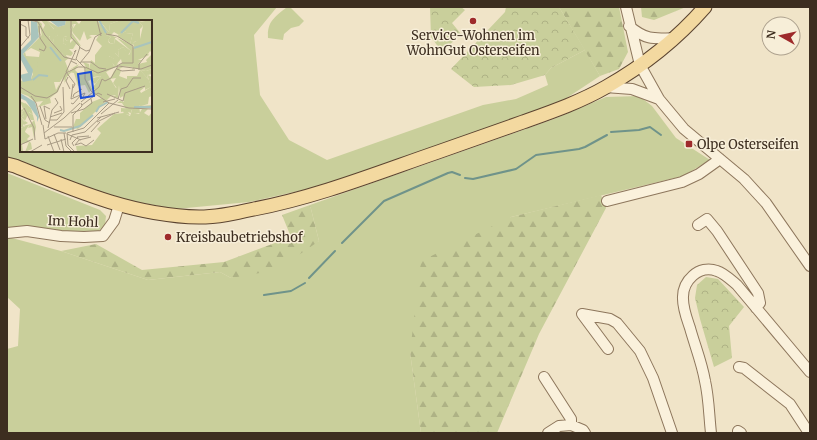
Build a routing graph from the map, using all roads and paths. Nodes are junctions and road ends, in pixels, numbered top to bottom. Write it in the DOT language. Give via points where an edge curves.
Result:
graph roads {
  1 [pos="626,7"];
  2 [pos="706,7"];
  3 [pos="629,26"];
  4 [pos="674,38"];
  5 [pos="640,65"];
  6 [pos="605,87"];
  7 [pos="659,99"];
  8 [pos="720,159"];
  9 [pos="7,164"];
  10 [pos="607,201"];
  11 [pos="119,205"];
  12 [pos="698,225"];
  13 [pos="7,233"];
  14 [pos="810,266"];
  15 [pos="756,308"];
  16 [pos="608,349"];
  17 [pos="739,367"];
  18 [pos="810,372"];
  19 [pos="544,377"];
  20 [pos="571,425"];
  21 [pos="548,433"];
  22 [pos="585,433"];
  23 [pos="672,433"];
  24 [pos="711,433"];
  25 [pos="809,433"];
  1 -- 3 [label="street"];
  2 -- 4 [label="main road"];
  3 -- 4 [label="street" via="649,39"];
  3 -- 5 [label="street"];
  4 -- 5 [label="main road"];
  5 -- 6 [label="main road"];
  5 -- 7 [label="street"];
  6 -- 7 [label="street" via="632,89"];
  6 -- 11 [label="main road" via="554,110 282,204 221,216 201,217 146,212"];
  7 -- 8 [label="street" via="684,129"];
  8 -- 10 [label="street" via="682,182"];
  8 -- 14 [label="street" via="744,179 766,203"];
  9 -- 11 [label="main road"];
  11 -- 13 [label="street, Im Hohl" via="114,221 103,236 61,236 27,231"];
  12 -- 15 [label="street" via="707,219 717,231 758,293 760,303"];
  15 -- 18 [label="street"];
  15 -- 24 [label="street" via="736,285 717,270 706,269 698,272 684,289 684,308 706,382"];
  16 -- 23 [label="street" via="582,314 610,319 617,323 640,351 653,378"];
  17 -- 25 [label="street" via="744,368 790,404"];
  19 -- 20 [label="street" via="571,419"];
  20 -- 21 [label="street" via="559,426"];
  20 -- 22 [label="street"];
}
